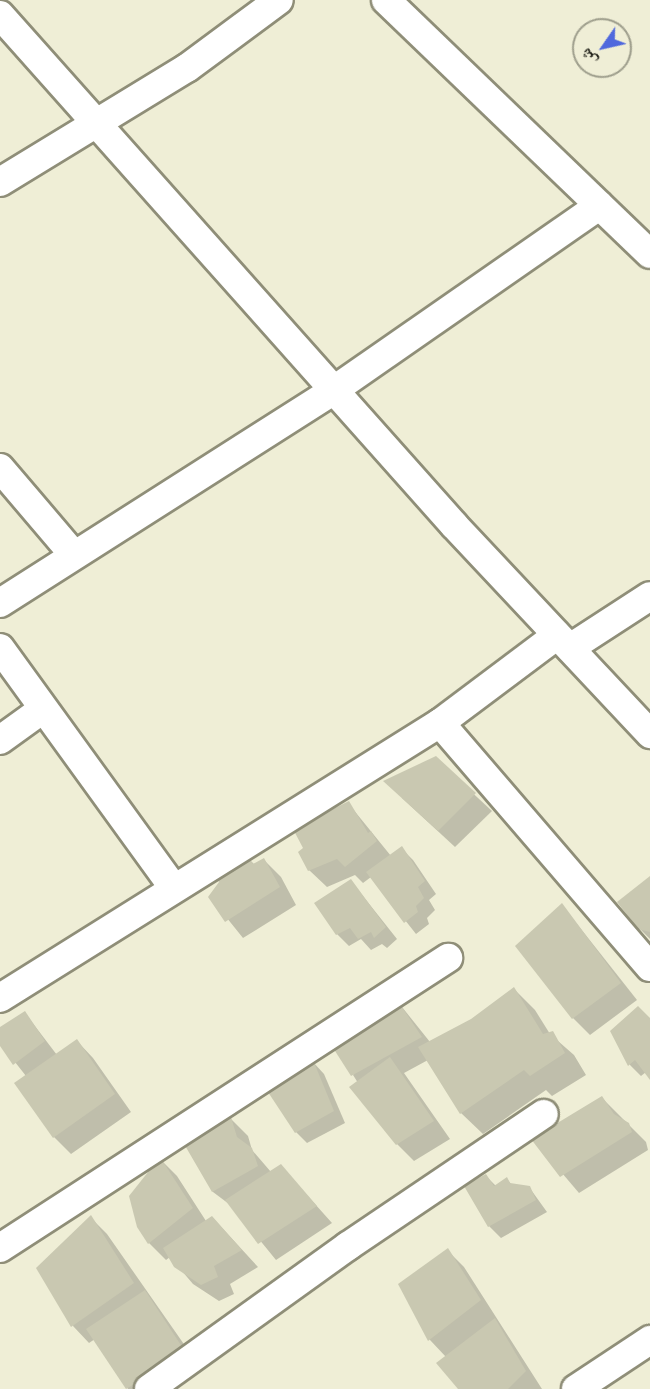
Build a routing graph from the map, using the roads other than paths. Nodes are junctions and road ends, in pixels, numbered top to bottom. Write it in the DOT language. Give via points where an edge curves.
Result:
graph roads {
  1 [pos="279,0"];
  2 [pos="386,0"];
  3 [pos="0,15"];
  4 [pos="95,121"];
  5 [pos="0,182"];
  6 [pos="599,206"];
  7 [pos="650,254"];
  8 [pos="334,390"];
  9 [pos="0,468"];
  10 [pos="74,555"];
  11 [pos="650,596"];
  12 [pos="0,603"];
  13 [pos="564,642"];
  14 [pos="0,648"];
  15 [pos="44,710"];
  16 [pos="440,723"];
  17 [pos="650,734"];
  18 [pos="0,740"];
  19 [pos="173,887"];
  20 [pos="448,958"];
  21 [pos="650,967"];
  22 [pos="0,998"];
  23 [pos="544,1114"];
  24 [pos="0,1248"];
  25 [pos="650,1340"];
  26 [pos="149,1389"];
  27 [pos="576,1389"];
  1 -- 4 [label="street" via="188,68"];
  2 -- 6 [label="street"];
  3 -- 4 [label="street"];
  4 -- 5 [label="street"];
  4 -- 8 [label="street"];
  6 -- 7 [label="street"];
  6 -- 8 [label="street"];
  8 -- 10 [label="street"];
  8 -- 13 [label="street"];
  9 -- 10 [label="street"];
  10 -- 12 [label="street"];
  11 -- 13 [label="street"];
  13 -- 16 [label="street"];
  13 -- 17 [label="street"];
  14 -- 15 [label="street"];
  15 -- 18 [label="street"];
  15 -- 19 [label="street"];
  16 -- 19 [label="street"];
  16 -- 21 [label="street"];
  19 -- 22 [label="street"];
  20 -- 24 [label="street"];
  23 -- 26 [label="street" via="348,1246"];
  25 -- 27 [label="street"];
}
